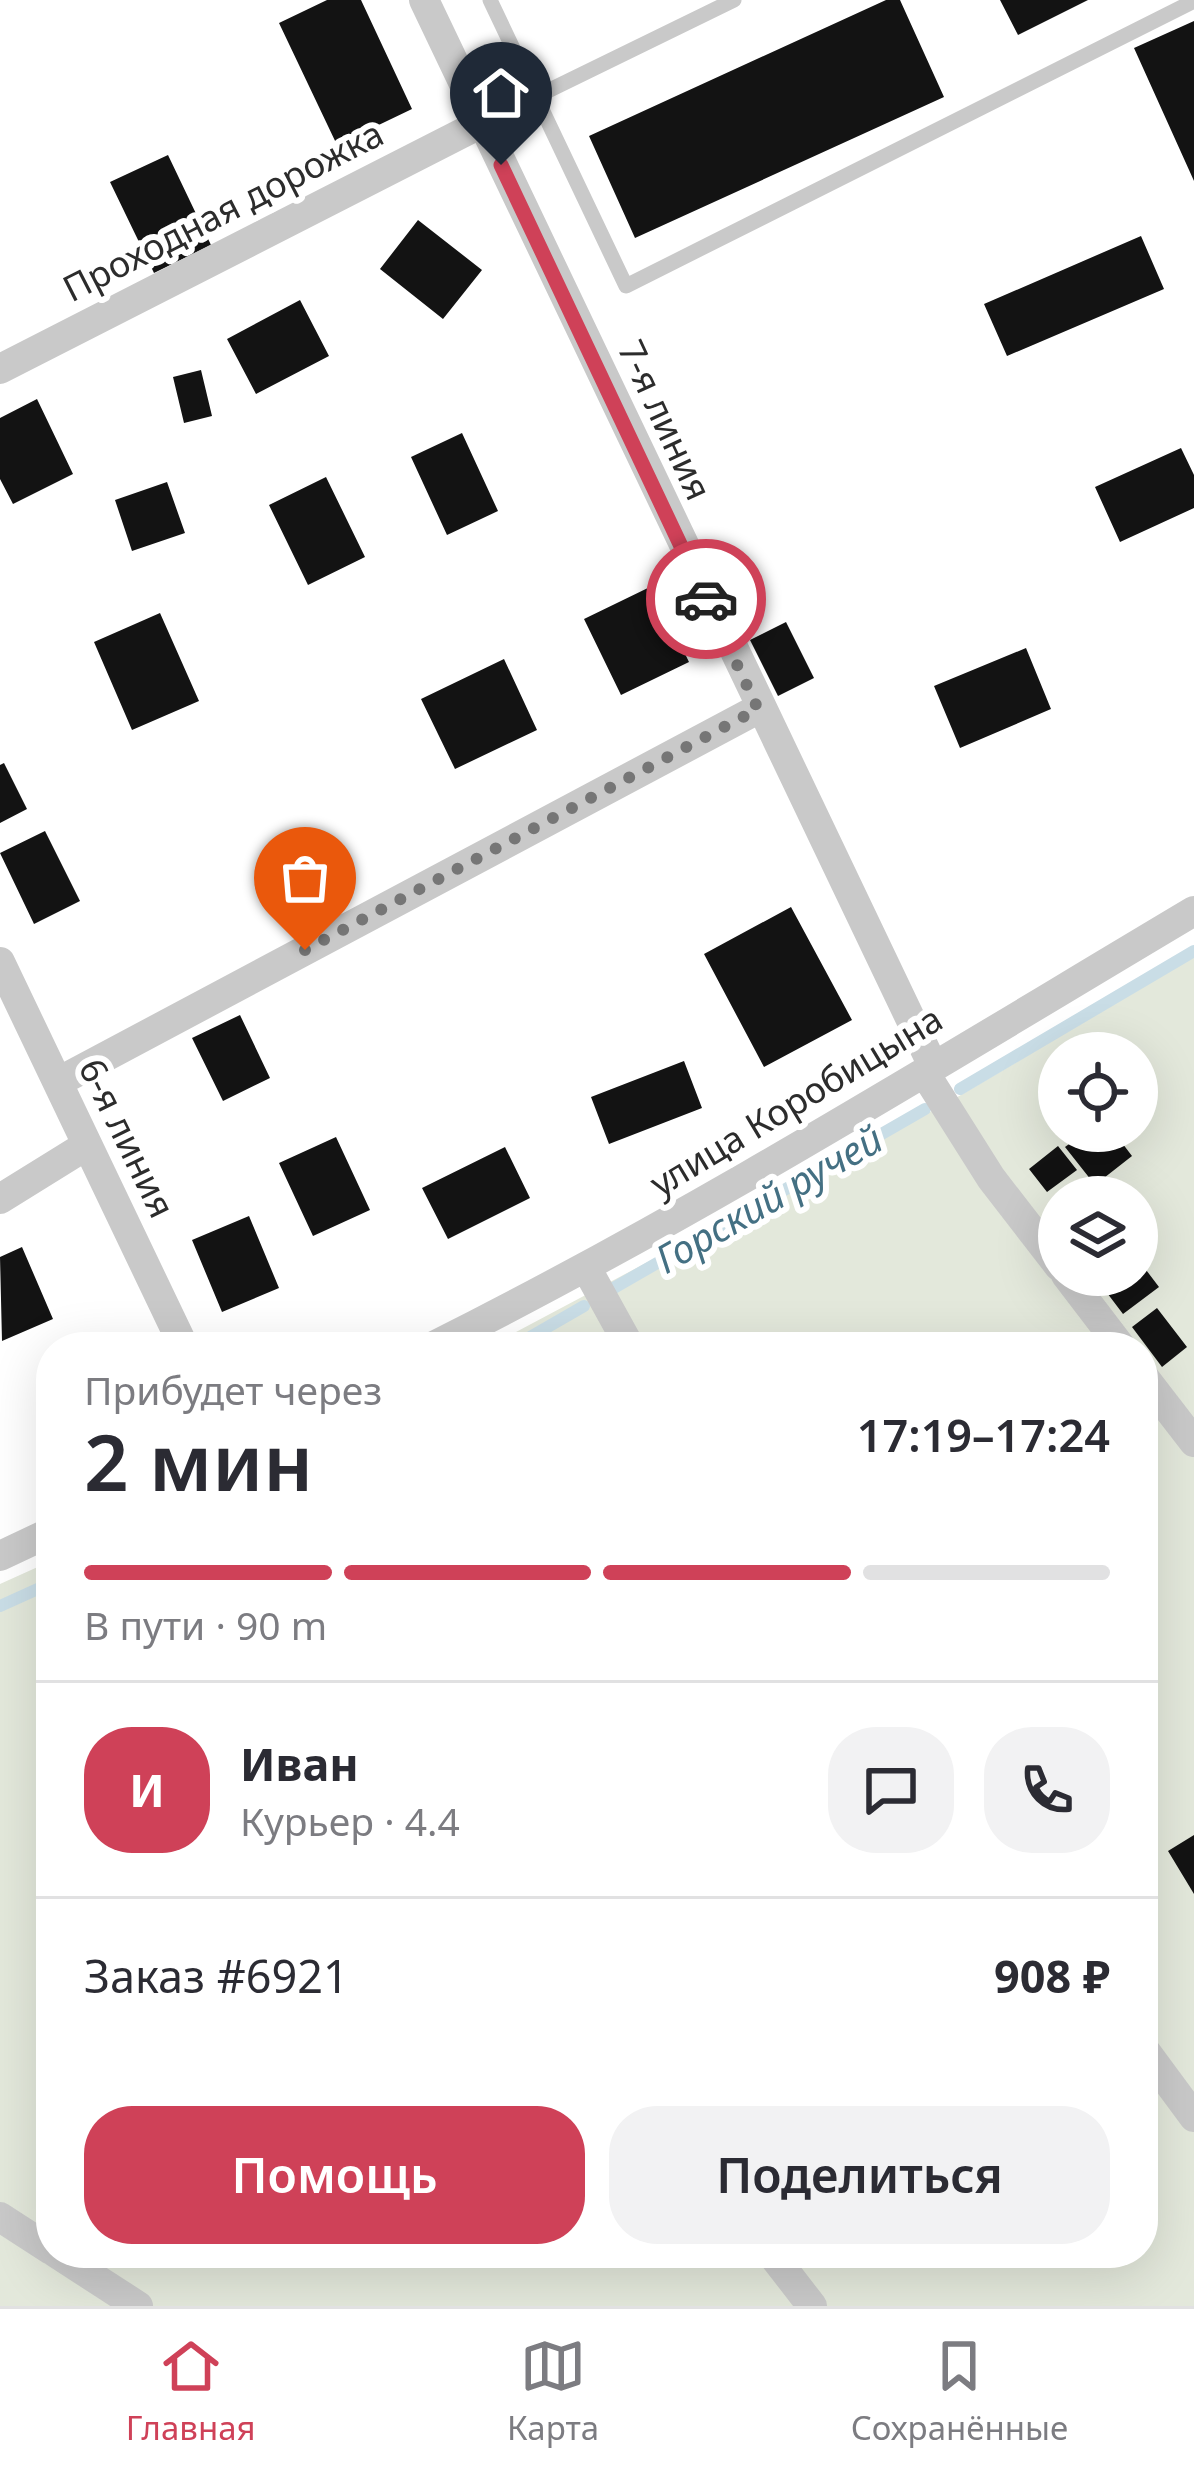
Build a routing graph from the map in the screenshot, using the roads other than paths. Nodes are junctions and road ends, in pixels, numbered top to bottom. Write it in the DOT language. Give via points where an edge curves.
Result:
graph roads {
  1 [pos="424,0"];
  2 [pos="490,0"];
  3 [pos="734,0"];
  4 [pos="1194,1"];
  5 [pos="536,96"];
  6 [pos="482,123"];
  7 [pos="0,369"];
  8 [pos="758,709"];
  9 [pos="1194,911"];
  10 [pos="0,962"];
  11 [pos="930,1070"];
  12 [pos="58,1082"];
  13 [pos="87,1144"];
  14 [pos="0,1199"];
  15 [pos="1038,1238"];
  16 [pos="587,1269"];
  17 [pos="1082,1296"];
  18 [pos="177,1332"];
  19 [pos="462,1332"];
  20 [pos="622,1332"];
  21 [pos="1110,1332"];
  22 [pos="1158,1395"];
  23 [pos="1194,1442"];
  24 [pos="36,1539"];
  25 [pos="0,1556"];
  26 [pos="1158,2068"];
  27 [pos="1194,2117"];
  28 [pos="0,2217"];
  29 [pos="36,2240"];
  30 [pos="80,2268"];
  31 [pos="783,2268"];
  32 [pos="138,2306"];
  33 [pos="812,2306"];
  1 -- 6 [label="street, 7-я линия"];
  2 -- 5 [label="lane"];
  3 -- 5 [label="lane"];
  4 -- 5 [label="lane" via="626,286"];
  5 -- 6 [label="lane"];
  6 -- 7 [label="street, Проходная дорожка"];
  6 -- 8 [label="street, 7-я линия"];
  8 -- 11 [label="street, 7-я линия"];
  8 -- 12 [label="street"];
  9 -- 11 [label="street, улица Коробицына"];
  10 -- 12 [label="street, 6-я линия"];
  11 -- 15 [label="street, 7-я линия" via="992,1178"];
  11 -- 16 [label="street, улица Коробицына"];
  12 -- 13 [label="street, 6-я линия"];
  13 -- 14 [label="street"];
  13 -- 18 [label="street, 6-я линия"];
  16 -- 19 [label="street, улица Коробицына"];
  16 -- 20 [label="street"];
  17 -- 21 [label="street"];
  22 -- 23 [label="street"];
  24 -- 25 [label="street"];
  26 -- 27 [label="street"];
  28 -- 29 [label="street"];
  30 -- 32 [label="street"];
  31 -- 33 [label="street"];
}
